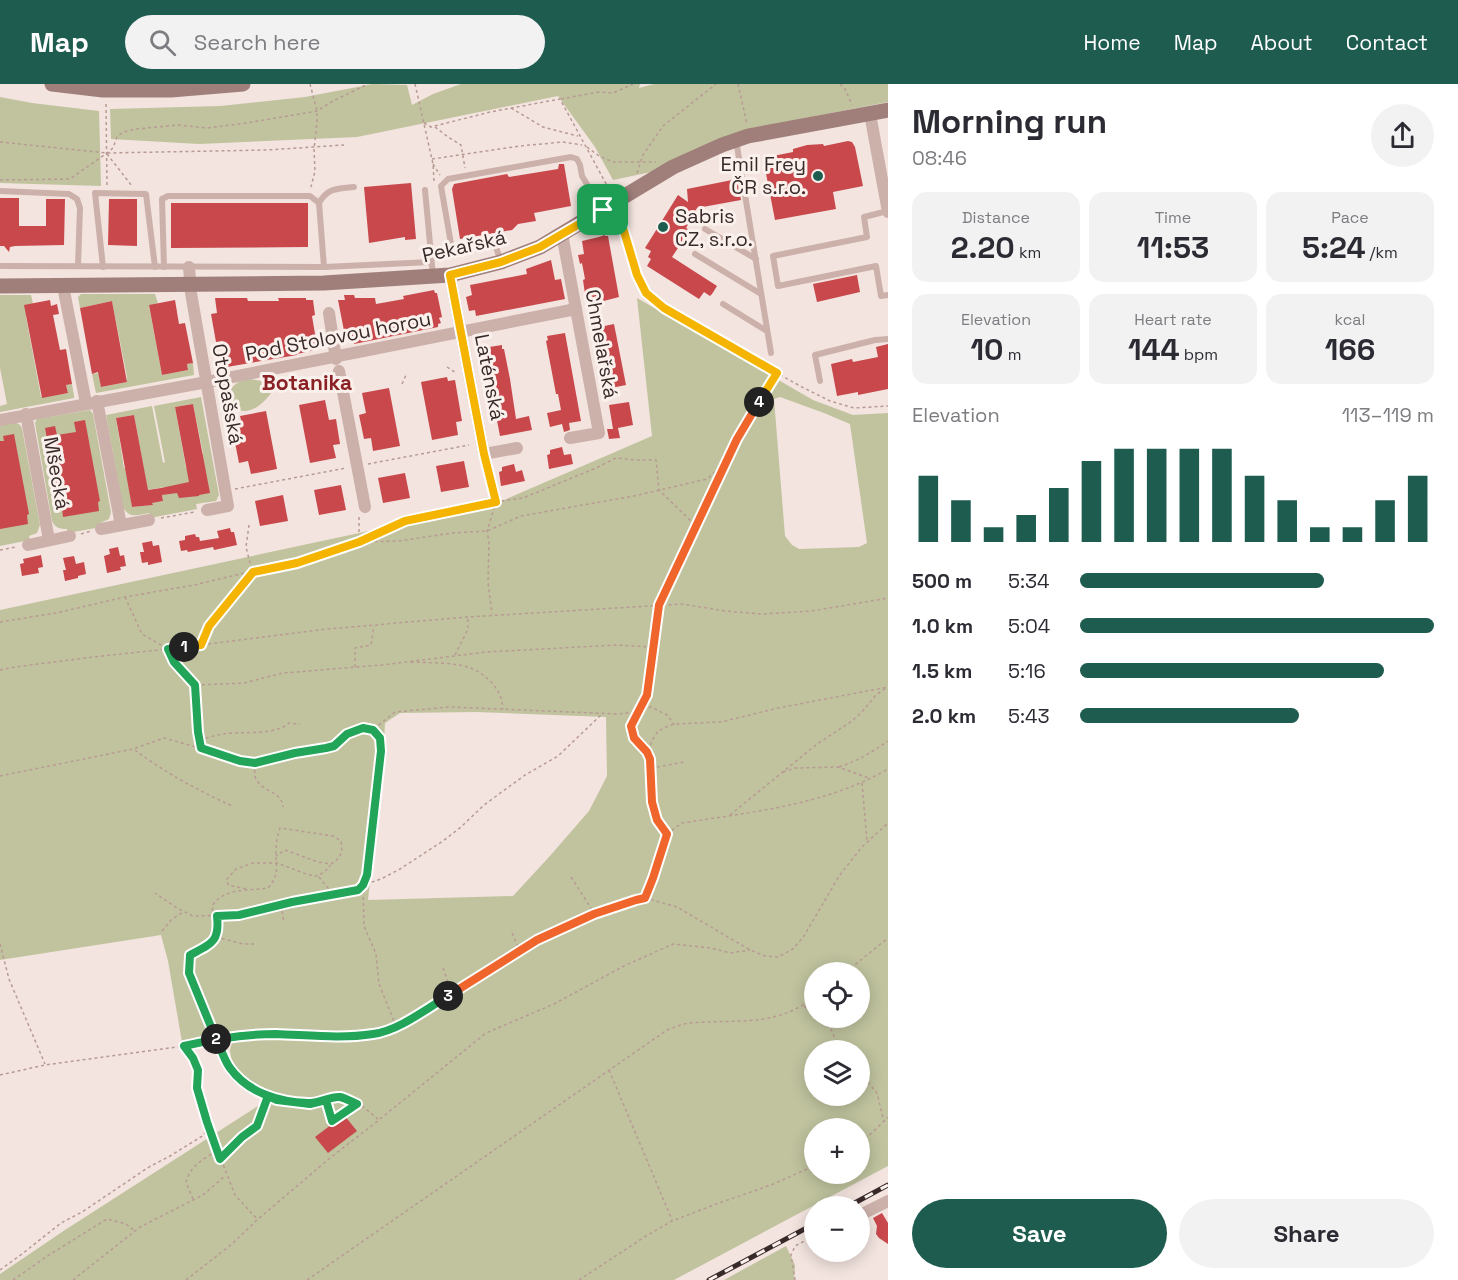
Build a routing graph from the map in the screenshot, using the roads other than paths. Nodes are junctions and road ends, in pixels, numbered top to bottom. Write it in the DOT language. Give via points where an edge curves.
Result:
graph roads {
  1 [pos="52,84"];
  2 [pos="243,84"];
  3 [pos="171,87"];
  4 [pos="888,110"];
  5 [pos="863,115"];
  6 [pos="742,138"];
  7 [pos="354,187"];
  8 [pos="425,190"];
  9 [pos="0,191"];
  10 [pos="319,203"];
  11 [pos="609,205"];
  12 [pos="888,212"];
  13 [pos="705,229"];
  14 [pos="562,234"];
  15 [pos="695,254"];
  16 [pos="756,259"];
  17 [pos="501,262"];
  18 [pos="0,266"];
  19 [pos="78,266"];
  20 [pos="103,267"];
  21 [pos="155,267"];
  22 [pos="164,267"];
  23 [pos="189,267"];
  24 [pos="324,267"];
  25 [pos="432,269"];
  26 [pos="450,275"];
  27 [pos="190,285"];
  28 [pos="0,286"];
  29 [pos="63,286"];
  30 [pos="761,294"];
  31 [pos="888,295"];
  32 [pos="723,304"];
  33 [pos="576,309"];
  34 [pos="328,313"];
  35 [pos="767,331"];
  36 [pos="461,333"];
  37 [pos="888,339"];
  38 [pos="771,353"];
  39 [pos="337,362"];
  40 [pos="820,381"];
  41 [pos="207,382"];
  42 [pos="91,402"];
  43 [pos="26,414"];
  44 [pos="0,420"];
  45 [pos="570,438"];
  46 [pos="517,448"];
  47 [pos="207,510"];
  48 [pos="362,512"];
  49 [pos="149,520"];
  50 [pos="121,525"];
  51 [pos="101,529"];
  52 [pos="70,536"];
  53 [pos="49,540"];
  54 [pos="28,545"];
  55 [pos="888,1201"];
  56 [pos="870,1210"];
  1 -- 3 [label="street" via="103,90"];
  2 -- 3 [label="street"];
  4 -- 5 [label="street, Pekařská"];
  5 -- 6 [label="street, Pekařská"];
  5 -- 12 [label="street"];
  6 -- 11 [label="street, Pekařská" via="673,167"];
  6 -- 16 [label="lane"];
  7 -- 10 [label="lane" via="331,190"];
  8 -- 25 [label="lane"];
  9 -- 19 [label="lane" via="69,194 77,199"];
  10 -- 22 [label="lane" via="310,196 168,196 162,199"];
  10 -- 24 [label="lane"];
  11 -- 14 [label="street, Pekařská"];
  11 -- 17 [label="lane" via="582,176 577,159 571,157 448,179 441,186 441,194 451,244 456,249 491,241"];
  12 -- 31 [label="lane" via="864,217 867,237 773,256 778,286 876,266 881,296"];
  13 -- 16 [label="lane"];
  14 -- 17 [label="street, Pekařská"];
  14 -- 33 [label="street, Chmelařská"];
  15 -- 30 [label="lane"];
  16 -- 30 [label="lane"];
  17 -- 26 [label="street, Pekařská"];
  18 -- 19 [label="lane, Pekařská"];
  19 -- 20 [label="lane, Pekařská"];
  20 -- 21 [label="lane, Pekařská"];
  20 -- 21 [label="lane" via="95,193 146,194"];
  21 -- 22 [label="lane, Pekařská"];
  22 -- 23 [label="lane, Pekařská"];
  23 -- 24 [label="lane, Pekařská"];
  23 -- 27 [label="street, Otopašská"];
  24 -- 25 [label="lane, Pekařská"];
  25 -- 26 [label="street, Pekařská"];
  25 -- 27 [label="street, Pekařská" via="324,283"];
  26 -- 36 [label="street, Laténská"];
  27 -- 29 [label="street, Pekařská"];
  27 -- 41 [label="street, Otopašská"];
  28 -- 29 [label="street, Pekařská"];
  29 -- 42 [label="street"];
  30 -- 35 [label="lane"];
  32 -- 35 [label="lane"];
  33 -- 36 [label="street, Pod Stolovou horou"];
  33 -- 45 [label="street, Chmelařská" via="599,433"];
  34 -- 39 [label="street"];
  35 -- 38 [label="lane"];
  36 -- 39 [label="street, Pod Stolovou horou"];
  36 -- 46 [label="street, Laténská" via="484,454"];
  37 -- 40 [label="lane" via="815,355"];
  39 -- 41 [label="street, Pod Stolovou horou"];
  39 -- 48 [label="street"];
  41 -- 42 [label="street, Pod Stolovou horou"];
  41 -- 47 [label="street, Otopašská" via="228,506"];
  42 -- 43 [label="street, Pod Stolovou horou"];
  42 -- 50 [label="street"];
  43 -- 44 [label="street, Pod Stolovou horou"];
  43 -- 53 [label="street, Mšecká"];
  49 -- 50 [label="street"];
  50 -- 51 [label="street"];
  52 -- 53 [label="street, Mšecká"];
  53 -- 54 [label="street, Mšecká"];
  55 -- 56 [label="street"];
}
